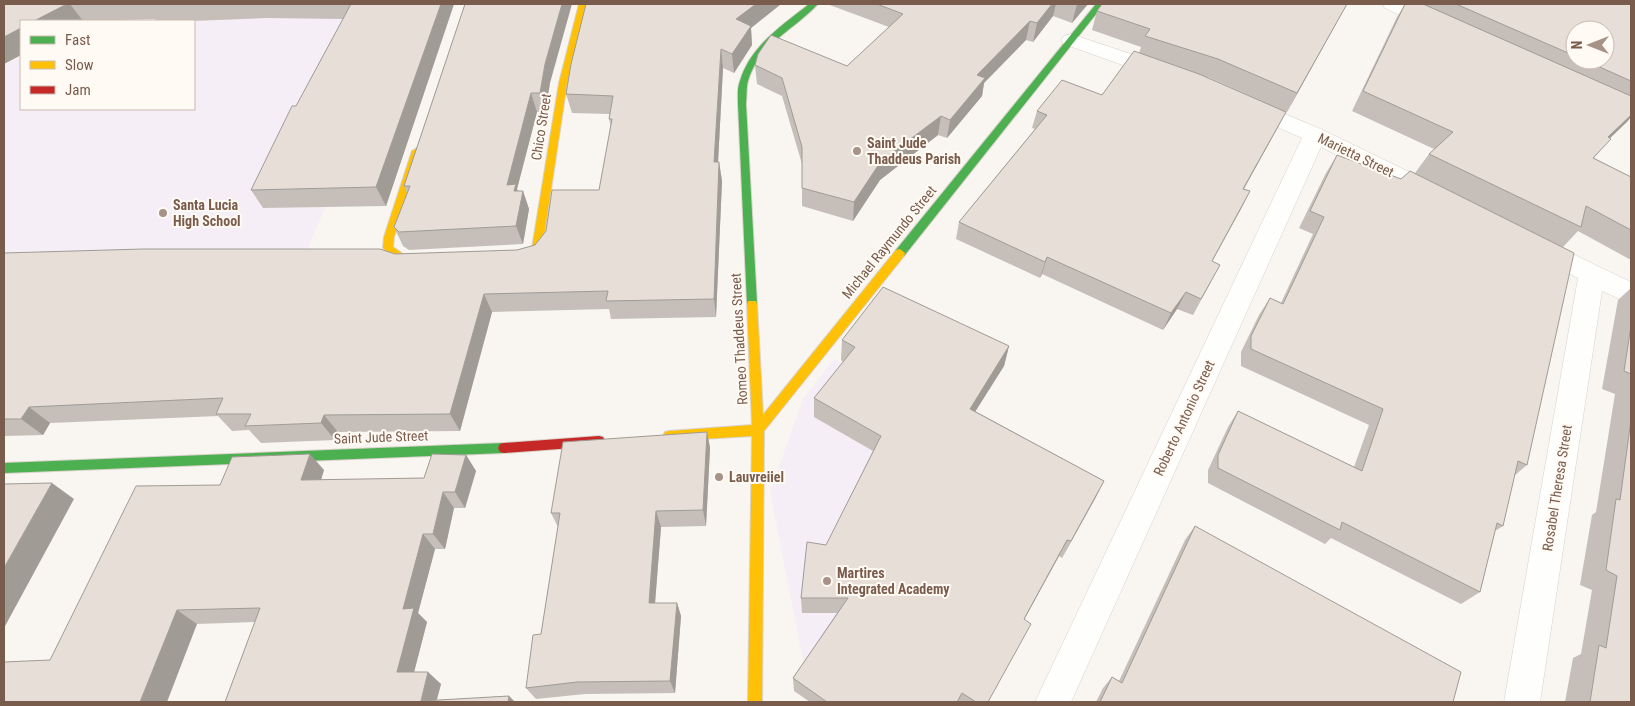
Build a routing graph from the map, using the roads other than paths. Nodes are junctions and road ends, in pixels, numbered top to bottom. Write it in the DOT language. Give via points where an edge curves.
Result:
graph roads {
  1 [pos="583,4"];
  2 [pos="814,4"];
  3 [pos="1100,4"];
  4 [pos="1394,6"];
  5 [pos="1451,33"];
  6 [pos="1070,40"];
  7 [pos="1182,78"];
  8 [pos="1227,96"];
  9 [pos="1315,134"];
  10 [pos="420,144"];
  11 [pos="1454,204"];
  12 [pos="1523,239"];
  13 [pos="504,258"];
  14 [pos="434,260"];
  15 [pos="1592,273"];
  16 [pos="1631,294"];
  17 [pos="758,430"];
  18 [pos="657,437"];
  19 [pos="608,440"];
  20 [pos="4,468"];
  21 [pos="755,702"];
  22 [pos="1053,702"];
  23 [pos="1522,702"];
  1 -- 13 [label="street, Chico Street" via="563,83 537,249 532,255"];
  2 -- 17 [label="street, Romeo Thaddeus Street" via="764,48 744,81 742,104"];
  3 -- 6 [label="street, Michael Raymundo Street"];
  4 -- 5 [label="street"];
  6 -- 7 [label="street"];
  6 -- 17 [label="street, Michael Raymundo Street"];
  8 -- 9 [label="street, Marietta Street"];
  9 -- 11 [label="street, Marietta Street"];
  9 -- 22 [label="street, Roberto Antonio Street"];
  10 -- 14 [label="street" via="388,248 404,261"];
  12 -- 15 [label="street"];
  15 -- 16 [label="street"];
  15 -- 23 [label="street, Rosabel Theresa Street"];
  17 -- 18 [label="street"];
  17 -- 21 [label="street, Romeo Thaddeus Street"];
  19 -- 20 [label="street, Saint Jude Street" via="502,448"];
}
